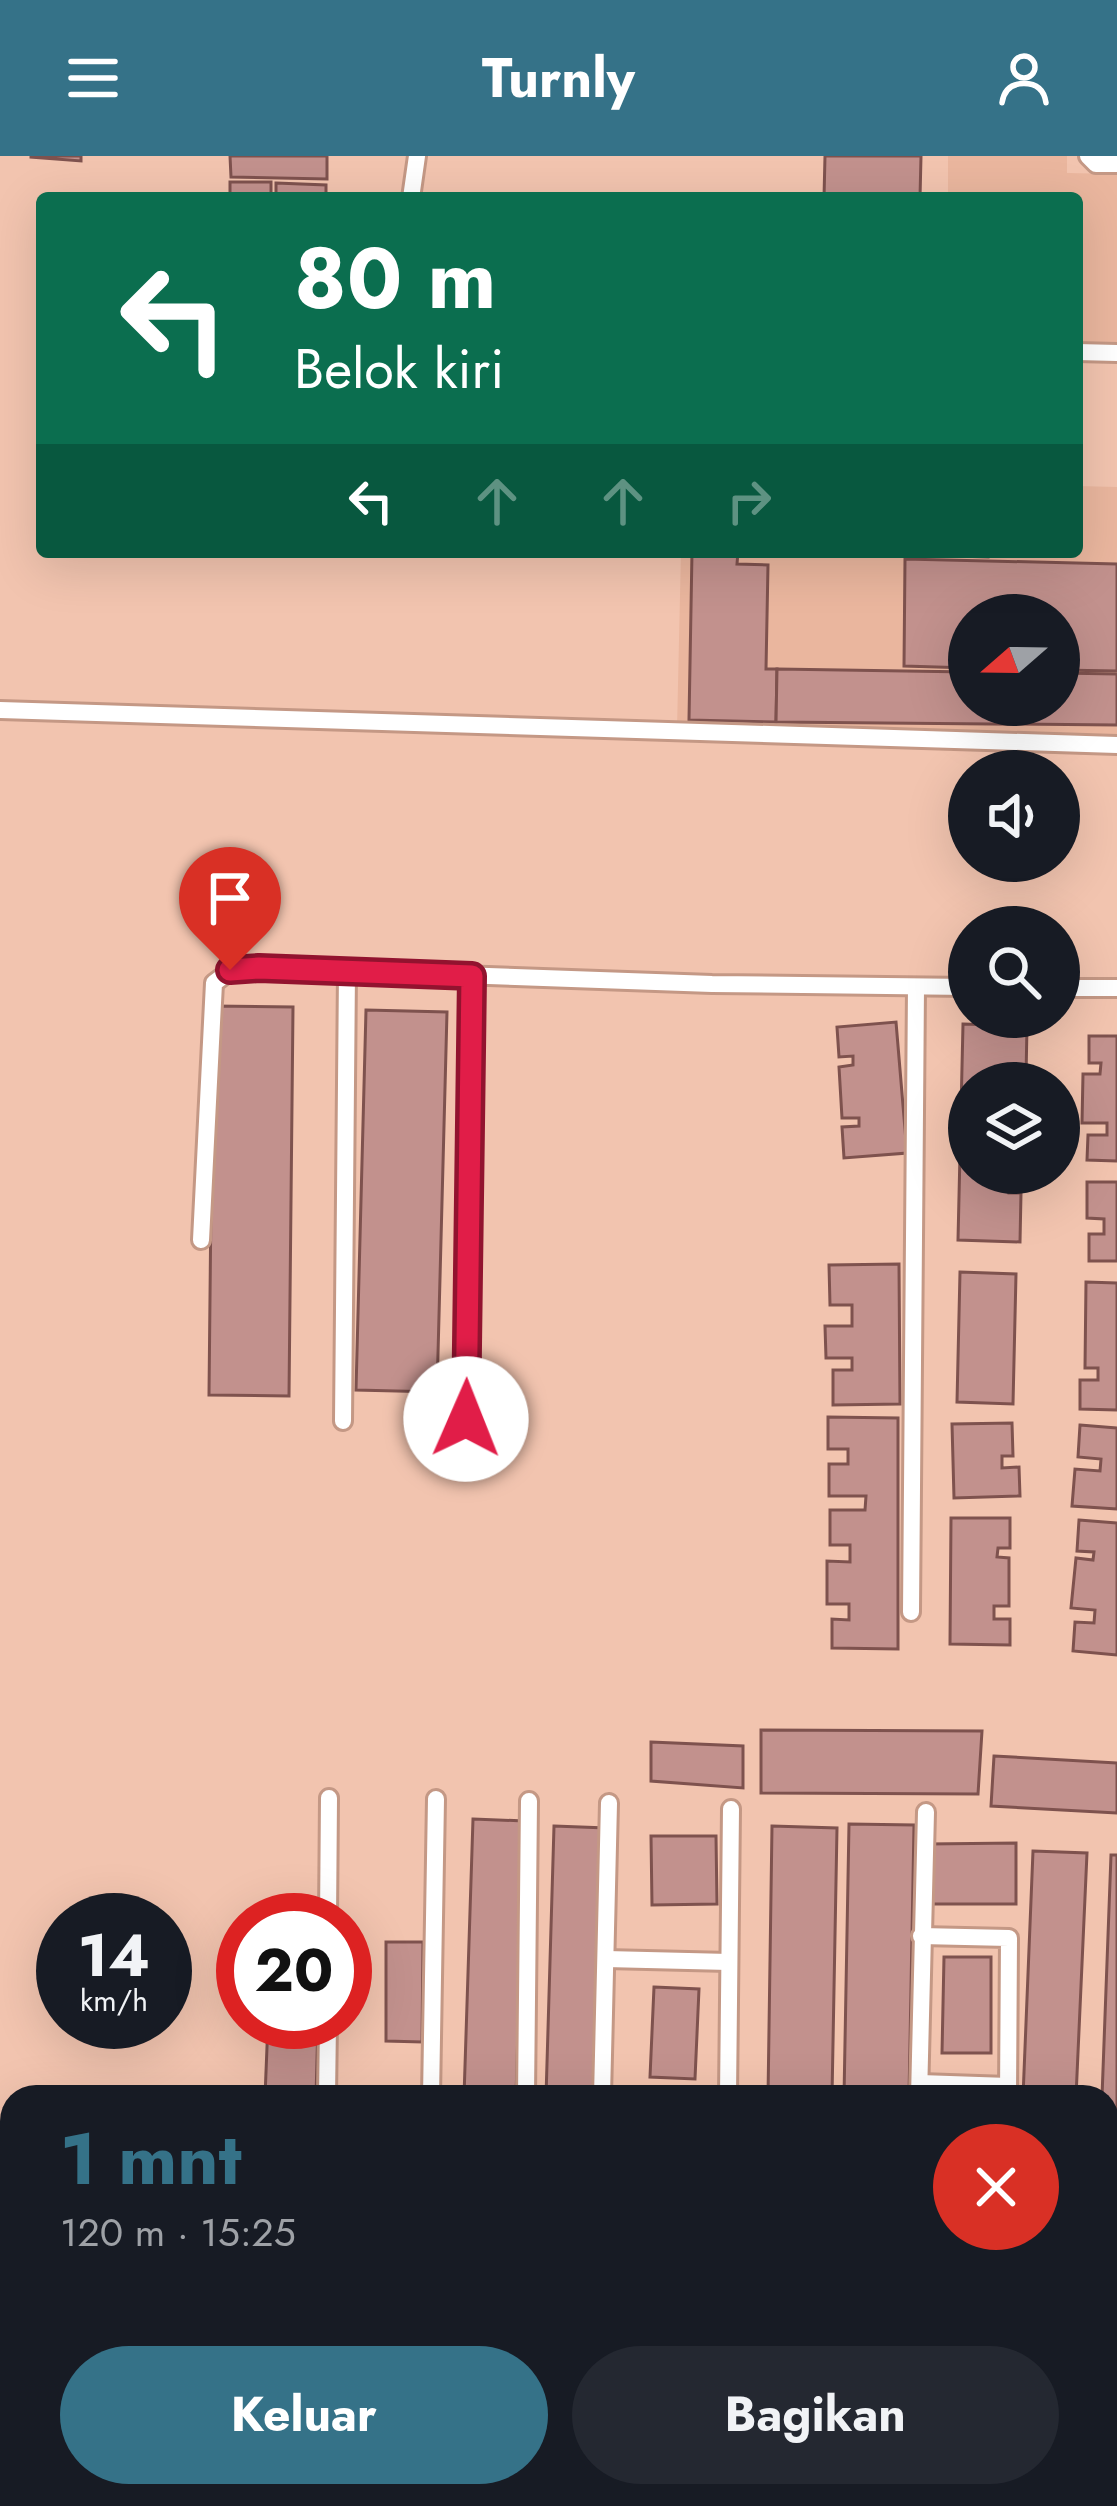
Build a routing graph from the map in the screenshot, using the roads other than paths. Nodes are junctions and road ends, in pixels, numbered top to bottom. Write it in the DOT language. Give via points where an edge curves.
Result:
graph roads {
  1 [pos="417,156"];
  2 [pos="1088,156"];
  3 [pos="1117,164"];
  4 [pos="412,192"];
  5 [pos="1083,352"];
  6 [pos="1117,353"];
  7 [pos="0,710"];
  8 [pos="1117,745"];
  9 [pos="347,971"];
  10 [pos="472,976"];
  11 [pos="916,987"];
  12 [pos="948,987"];
  13 [pos="1080,988"];
  14 [pos="1117,988"];
  15 [pos="201,1240"];
  16 [pos="466,1419"];
  17 [pos="343,1421"];
  18 [pos="911,1612"];
  19 [pos="329,1798"];
  20 [pos="436,1799"];
  21 [pos="529,1801"];
  22 [pos="609,1803"];
  23 [pos="731,1809"];
  24 [pos="926,1812"];
  25 [pos="328,1893"];
  26 [pos="921,1936"];
  27 [pos="606,1959"];
  28 [pos="729,1962"];
  29 [pos="328,2049"];
  30 [pos="327,2085"];
  31 [pos="430,2085"];
  32 [pos="526,2085"];
  33 [pos="602,2085"];
  34 [pos="728,2085"];
  35 [pos="920,2085"];
  36 [pos="1008,2085"];
  1 -- 4 [label="lane"];
  2 -- 3 [label="lane"];
  5 -- 6 [label="lane"];
  7 -- 8 [label="lane"];
  9 -- 10 [label="lane"];
  9 -- 15 [label="lane" via="230,970 214,983"];
  9 -- 17 [label="lane"];
  10 -- 11 [label="lane"];
  10 -- 16 [label="lane"];
  11 -- 12 [label="lane"];
  11 -- 18 [label="lane"];
  13 -- 14 [label="lane"];
  19 -- 25 [label="lane"];
  20 -- 31 [label="lane"];
  21 -- 32 [label="lane"];
  22 -- 27 [label="lane"];
  23 -- 28 [label="lane"];
  24 -- 26 [label="lane"];
  26 -- 35 [label="lane"];
  26 -- 36 [label="lane" via="1009,1938"];
  27 -- 28 [label="lane"];
  27 -- 33 [label="lane"];
  28 -- 34 [label="lane"];
  29 -- 30 [label="lane"];
}
